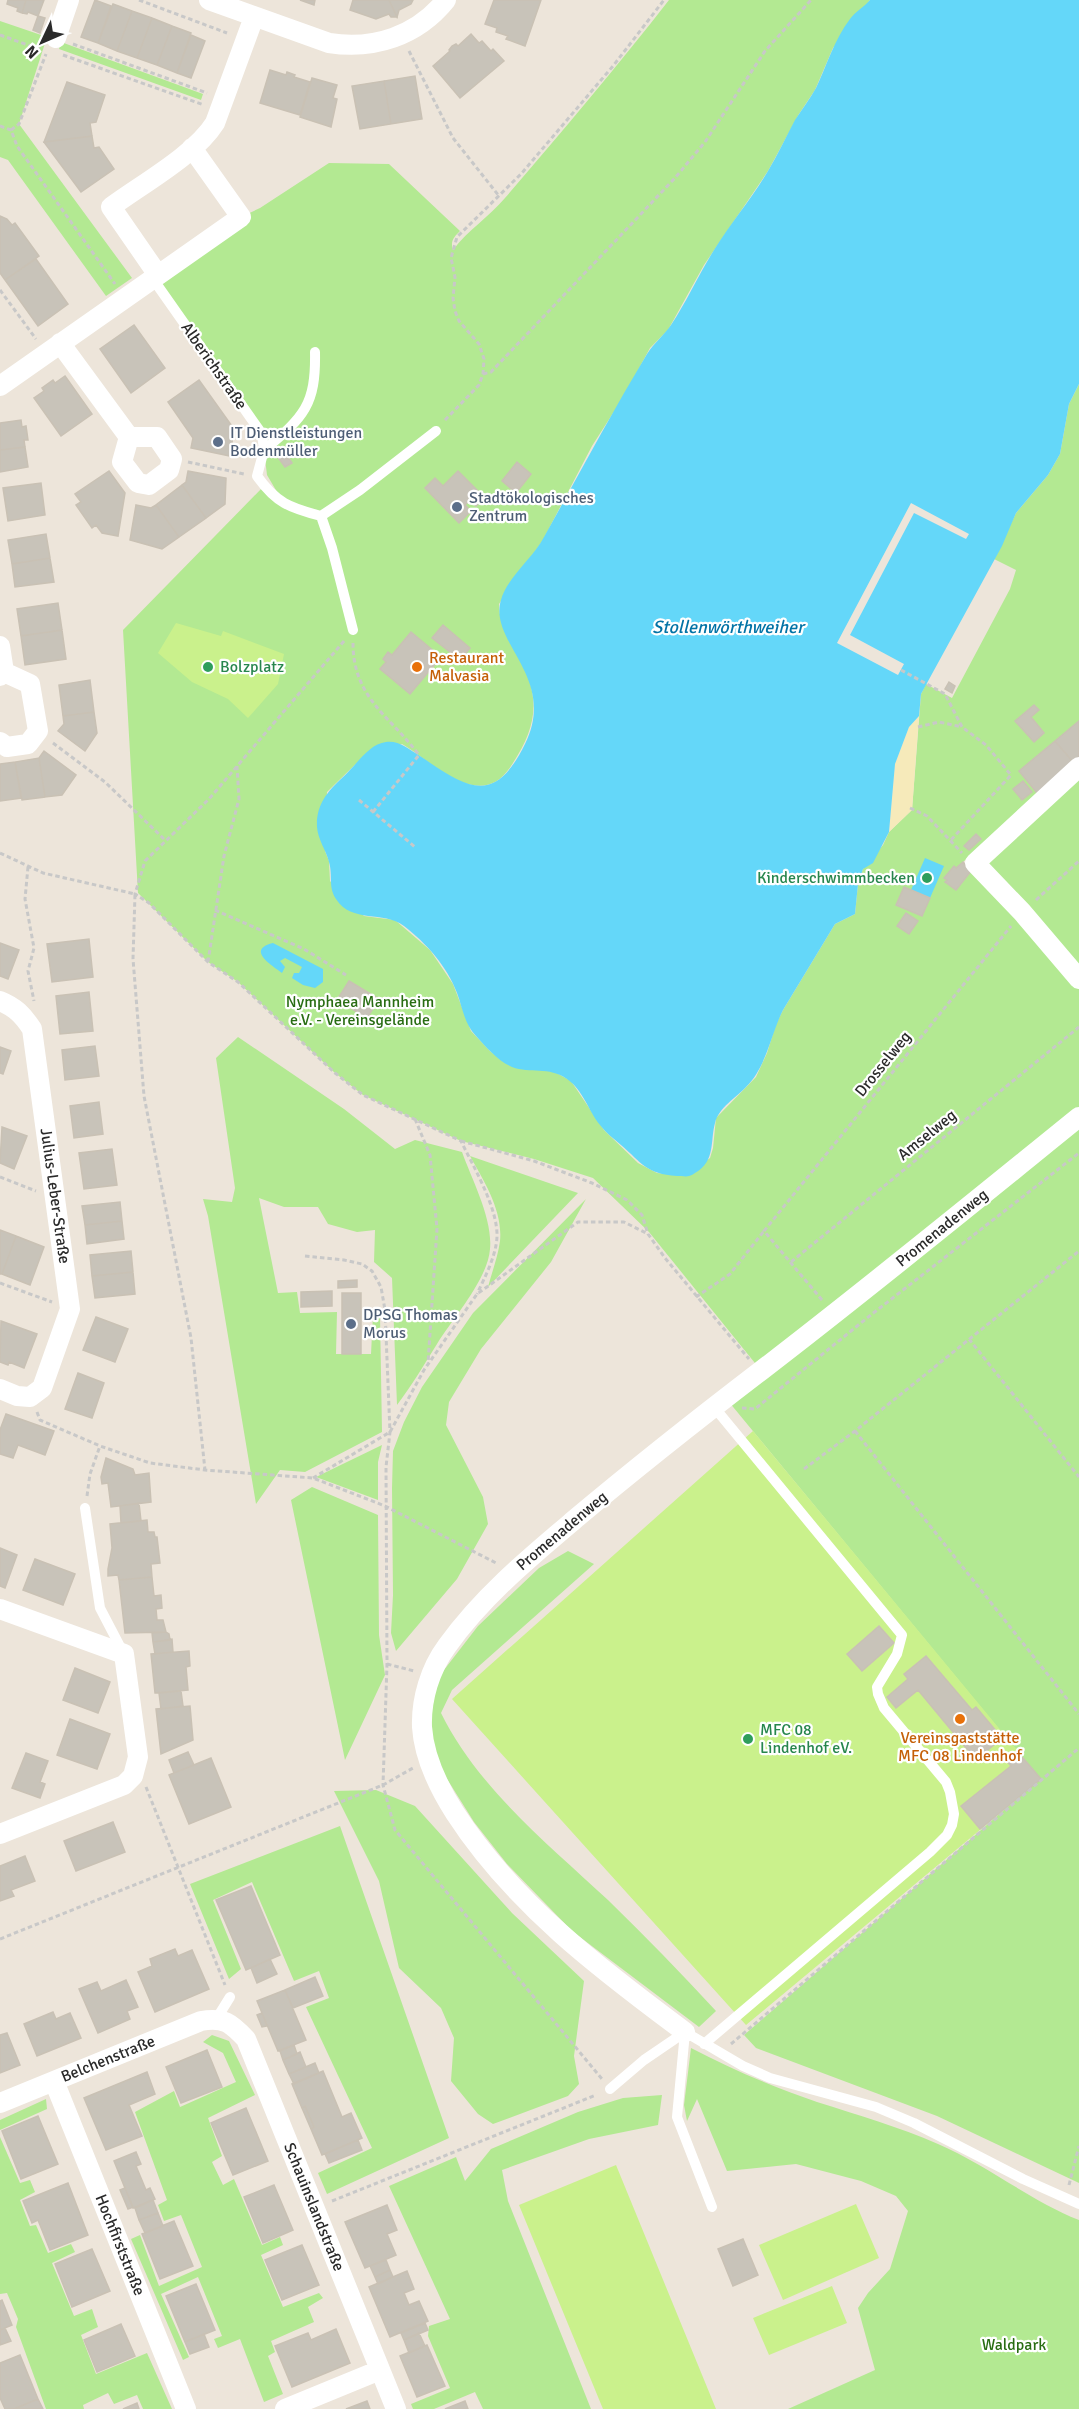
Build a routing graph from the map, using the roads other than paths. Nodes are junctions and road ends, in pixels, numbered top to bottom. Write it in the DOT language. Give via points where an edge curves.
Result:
graph roads {
  1 [pos="69,0"];
  2 [pos="209,0"];
  3 [pos="446,0"];
  4 [pos="254,17"];
  5 [pos="52,47"];
  6 [pos="192,148"];
  7 [pos="156,277"];
  8 [pos="53,348"];
  9 [pos="315,352"];
  10 [pos="0,386"];
  11 [pos="436,431"];
  12 [pos="129,437"];
  13 [pos="264,450"];
  14 [pos="321,516"];
  15 [pos="353,630"];
  16 [pos="0,646"];
  17 [pos="2,674"];
  18 [pos="0,742"];
  19 [pos="1079,767"];
  20 [pos="1079,979"];
  21 [pos="0,1001"];
  22 [pos="1079,1117"];
  23 [pos="0,1389"];
  24 [pos="714,1407"];
  25 [pos="85,1508"];
  26 [pos="0,1609"];
  27 [pos="124,1653"];
  28 [pos="0,1834"];
  29 [pos="230,1997"];
  30 [pos="217,2018"];
  31 [pos="685,2032"];
  32 [pos="704,2044"];
  33 [pos="54,2081"];
  34 [pos="610,2089"];
  35 [pos="0,2103"];
  36 [pos="1079,2204"];
  37 [pos="712,2207"];
  38 [pos="380,2370"];
  39 [pos="186,2409"];
  40 [pos="285,2409"];
  41 [pos="396,2409"];
  1 -- 5 [label="street"];
  2 -- 4 [label="street"];
  3 -- 4 [label="street" via="416,28 381,43 329,43"];
  4 -- 6 [label="street, Alberichstraße" via="208,134"];
  6 -- 7 [label="street, Alberichstraße" via="111,207"];
  6 -- 7 [label="street" via="241,217"];
  7 -- 8 [label="street"];
  7 -- 13 [label="lane, Alberichstraße" via="262,434"];
  8 -- 10 [label="street"];
  8 -- 12 [label="street"];
  9 -- 13 [label="lane" via="315,381 307,405 292,427"];
  11 -- 14 [label="lane"];
  12 -- 12 [label="street" via="122,462 138,483 149,485 169,470 172,459 157,437"];
  13 -- 14 [label="lane" via="257,476 276,499"];
  14 -- 15 [label="lane"];
  16 -- 17 [label="street"];
  17 -- 18 [label="street" via="30,684 38,731 28,744 7,747"];
  19 -- 20 [label="street" via="975,863"];
  21 -- 23 [label="street, Julius-Leber-Straße" via="23,1015 32,1029 70,1309 42,1388 30,1397"];
  22 -- 24 [label="street, Promenadenweg" via="836,1314"];
  24 -- 31 [label="street, Promenadenweg" via="513,1572 445,1648 423,1702 427,1759 446,1799 474,1841 517,1892 560,1933 604,1972"];
  24 -- 32 [label="lane" via="902,1635 897,1654 877,1687 878,1694 894,1720 946,1782 954,1814 947,1835 930,1852"];
  25 -- 27 [label="lane" via="100,1608"];
  26 -- 27 [label="street"];
  27 -- 28 [label="street" via="137,1765 133,1776 124,1785"];
  29 -- 30 [label="lane"];
  30 -- 33 [label="street, Belchenstraße"];
  30 -- 38 [label="street, Schauinslandstraße" via="234,2026 246,2039"];
  31 -- 32 [label="lane"];
  31 -- 34 [label="lane"];
  31 -- 37 [label="lane" via="677,2117"];
  32 -- 36 [label="lane" via="770,2078 886,2110"];
  33 -- 35 [label="street, Belchenstraße"];
  33 -- 39 [label="street, Hochfirststraße"];
  38 -- 40 [label="street"];
  38 -- 41 [label="street, Schauinslandstraße"];
}
